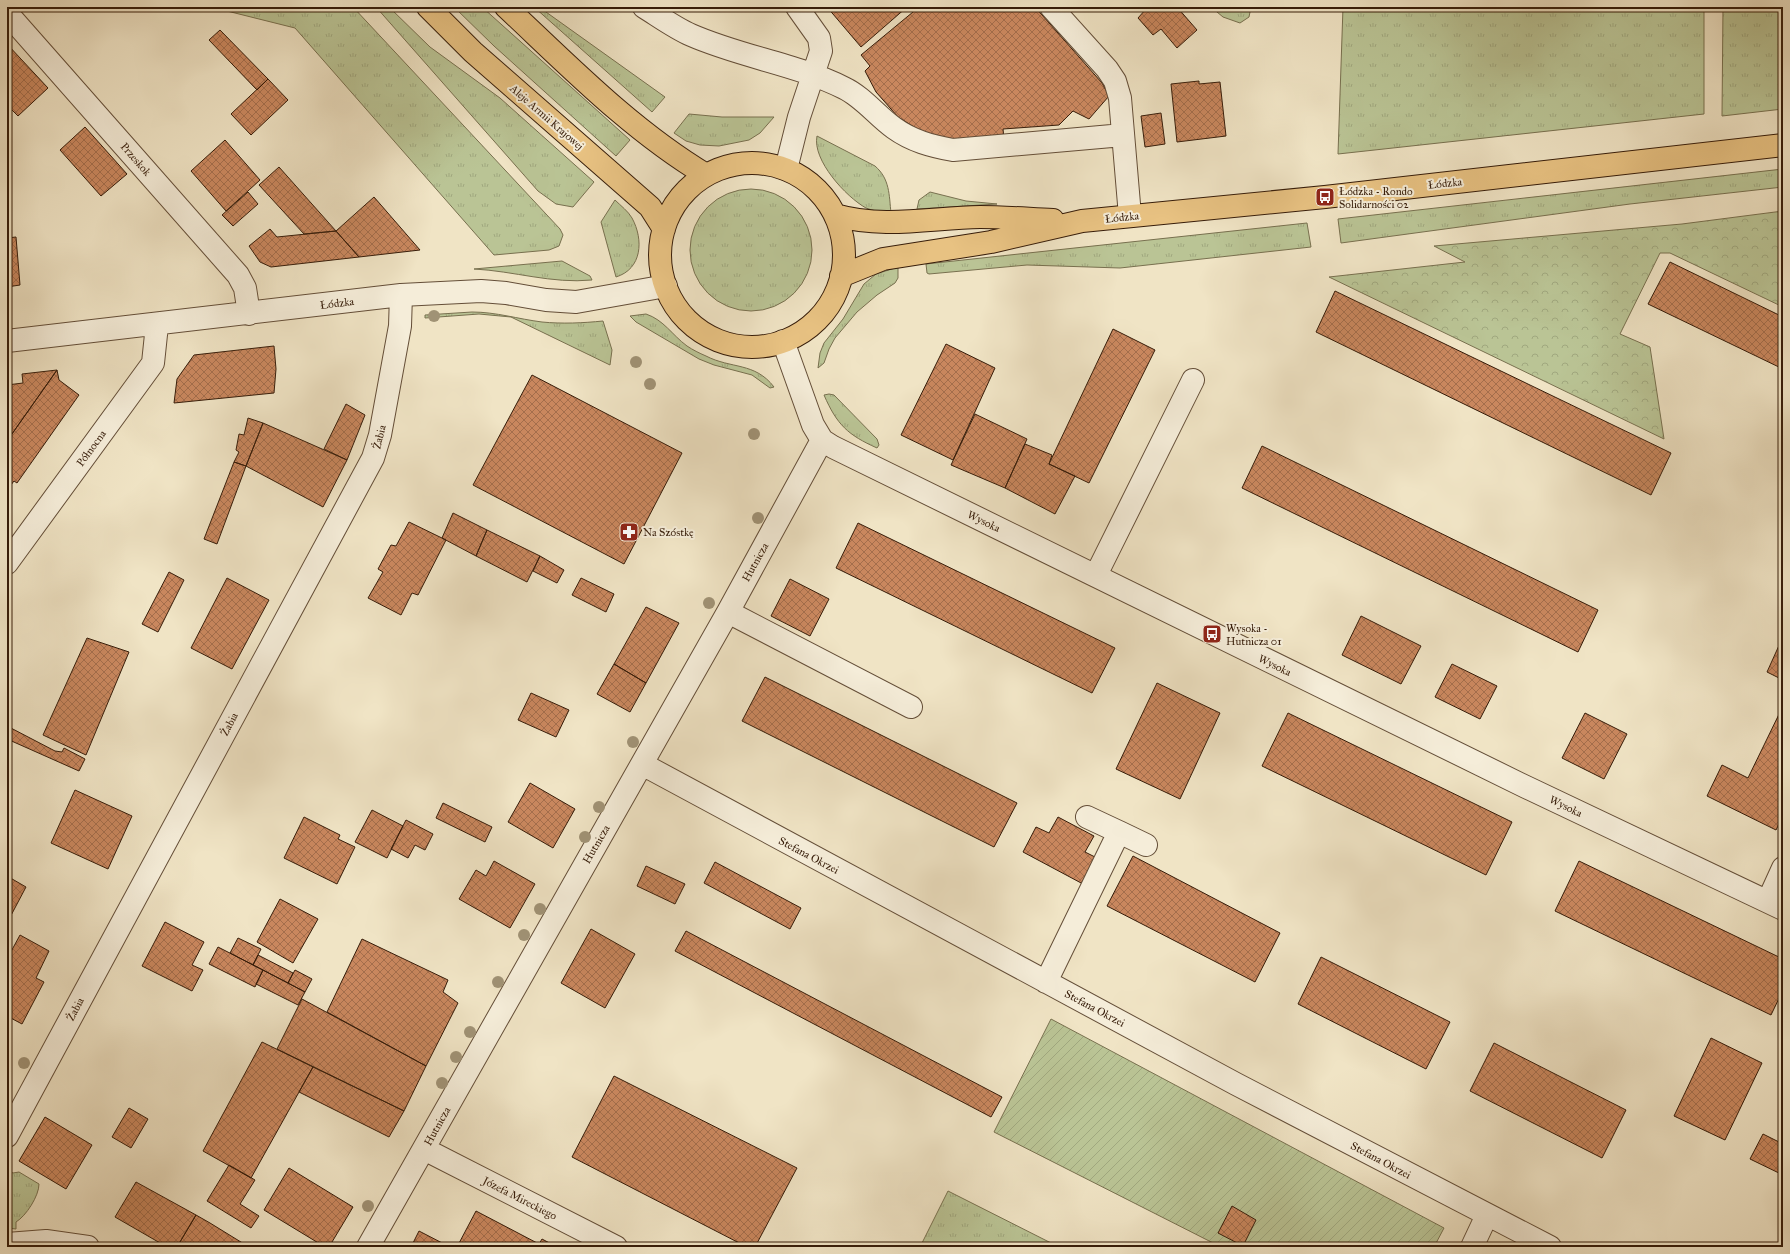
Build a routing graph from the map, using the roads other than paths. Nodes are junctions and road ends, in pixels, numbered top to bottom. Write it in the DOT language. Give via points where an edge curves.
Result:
graph roads {
  1 [pos="428,7"];
  2 [pos="506,7"];
  3 [pos="644,7"];
  4 [pos="797,7"];
  5 [pos="1051,7"];
  6 [pos="7,13"];
  7 [pos="814,74"];
  8 [pos="1123,135"];
  9 [pos="1783,145"];
  10 [pos="786,169"];
  11 [pos="706,175"];
  12 [pos="835,215"];
  13 [pos="1130,216"];
  14 [pos="1082,221"];
  15 [pos="664,229"];
  16 [pos="841,276"];
  17 [pos="666,286"];
  18 [pos="401,295"];
  19 [pos="249,314"];
  20 [pos="157,325"];
  21 [pos="7,341"];
  22 [pos="782,341"];
  23 [pos="1193,380"];
  24 [pos="822,440"];
  25 [pos="7,563"];
  26 [pos="1096,575"];
  27 [pos="728,612"];
  28 [pos="911,707"];
  29 [pos="642,764"];
  30 [pos="1087,817"];
  31 [pos="1119,832"];
  32 [pos="1146,845"];
  33 [pos="1783,868"];
  34 [pos="1775,905"];
  35 [pos="1046,982"];
  36 [pos="7,1136"];
  37 [pos="424,1149"];
  38 [pos="1487,1215"];
  39 [pos="7,1244"];
  40 [pos="88,1247"];
  41 [pos="368,1247"];
  42 [pos="616,1247"];
  43 [pos="1472,1247"];
  44 [pos="1550,1247"];
  1 -- 15 [label="main road, Aleje Armii Krajowej" via="473,52 650,207"];
  2 -- 11 [label="main road" via="589,85 652,139"];
  3 -- 7 [label="street" via="692,35"];
  4 -- 7 [label="street" via="819,38 821,51"];
  5 -- 8 [label="street" via="1115,81 1120,98"];
  6 -- 19 [label="street, Przeskok" via="238,274 243,282"];
  7 -- 8 [label="street" via="856,95 902,134 932,146 953,150"];
  7 -- 10 [label="street" via="799,117"];
  8 -- 13 [label="street"];
  9 -- 13 [label="main road, Łódzka" via="1325,197"];
  10 -- 11 [label="main road" via="744,163 724,167"];
  10 -- 12 [label="main road" via="806,180 822,196"];
  11 -- 15 [label="main road" via="688,189 673,207"];
  12 -- 14 [label="main road, Łódzka" via="856,221 880,223 980,217"];
  12 -- 16 [label="main road" via="842,235 844,255"];
  13 -- 14 [label="main road, Łódzka"];
  14 -- 16 [label="main road, Łódzka" via="991,242 882,259"];
  15 -- 17 [label="main road" via="660,249 661,269"];
  16 -- 22 [label="main road" via="833,297 820,316 803,331"];
  17 -- 18 [label="street, Łódzka" via="576,302 480,291"];
  17 -- 22 [label="main road" via="676,306 689,322 705,334 723,342 743,346 763,346"];
  18 -- 19 [label="street, Łódzka"];
  18 -- 36 [label="street, Żabia" via="400,326 380,435 373,458"];
  19 -- 20 [label="street, Łódzka"];
  20 -- 21 [label="street, Łódzka"];
  20 -- 25 [label="street, Północna" via="153,363"];
  22 -- 24 [label="street, Wysoka" via="813,424"];
  23 -- 26 [label="street"];
  24 -- 26 [label="street, Wysoka"];
  24 -- 27 [label="street, Hutnicza"];
  26 -- 34 [label="street, Wysoka" via="1476,763"];
  27 -- 28 [label="street"];
  27 -- 29 [label="street, Hutnicza"];
  29 -- 35 [label="street, Stefana Okrzei"];
  29 -- 37 [label="street, Hutnicza"];
  30 -- 31 [label="street"];
  31 -- 32 [label="street"];
  31 -- 35 [label="street"];
  33 -- 34 [label="street"];
  35 -- 38 [label="street, Stefana Okrzei"];
  37 -- 41 [label="street, Hutnicza"];
  37 -- 42 [label="street, Józefa Mireckiego"];
  38 -- 43 [label="street"];
  38 -- 44 [label="street, Stefana Okrzei"];
  39 -- 40 [label="street" via="46,1241"];
}
